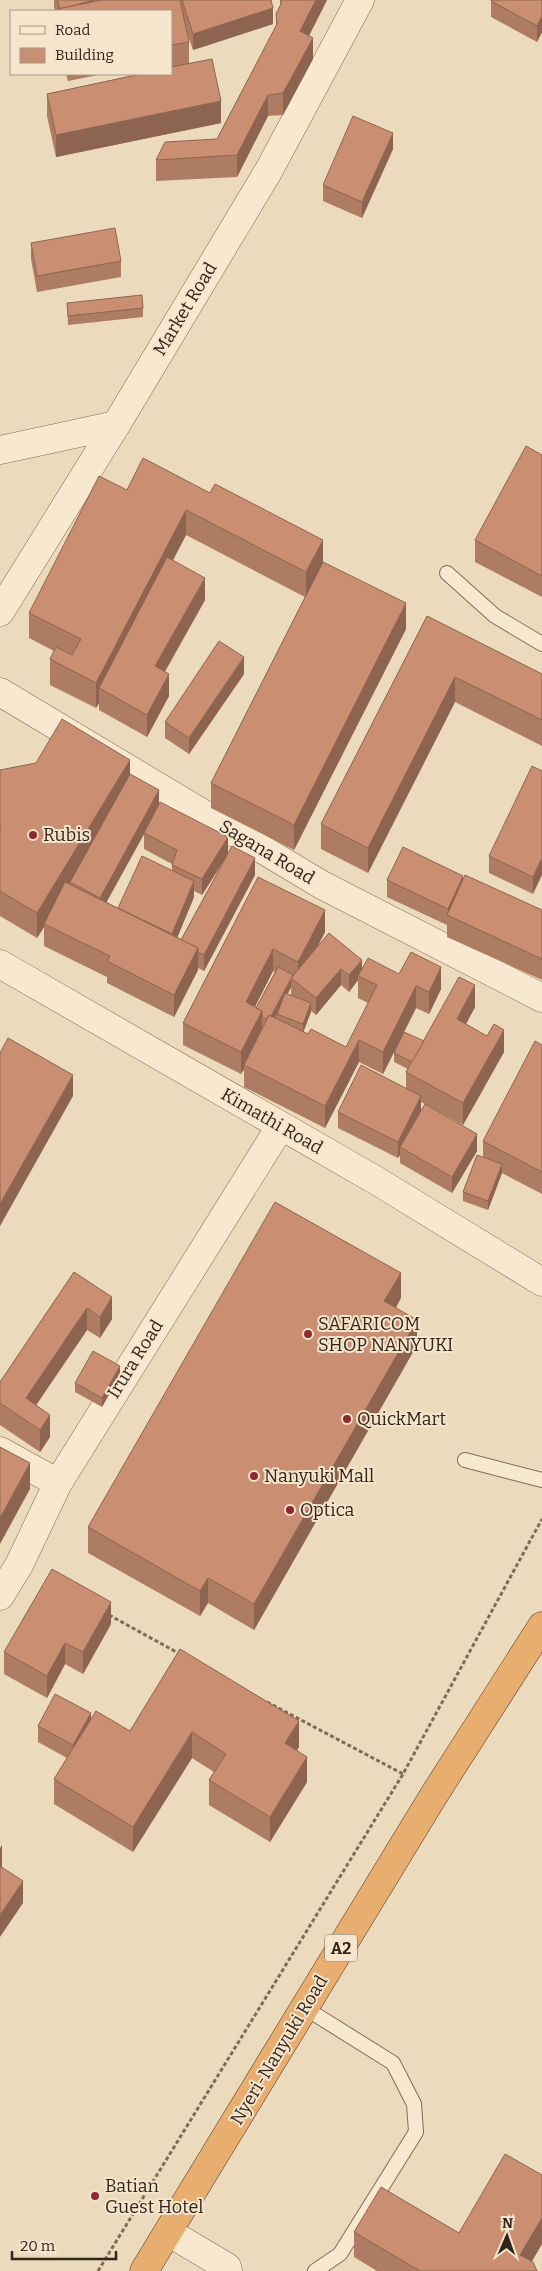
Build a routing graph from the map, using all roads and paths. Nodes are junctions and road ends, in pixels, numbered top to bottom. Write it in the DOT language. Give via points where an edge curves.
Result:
graph roads {
  1 [pos="360,0"];
  2 [pos="116,425"];
  3 [pos="0,450"];
  4 [pos="446,573"];
  5 [pos="0,612"];
  6 [pos="542,644"];
  7 [pos="0,692"];
  8 [pos="0,964"];
  9 [pos="542,998"];
  10 [pos="280,1126"];
  11 [pos="542,1282"];
  12 [pos="0,1451"];
  13 [pos="465,1460"];
  14 [pos="542,1480"];
  15 [pos="58,1483"];
  16 [pos="542,1519"];
  17 [pos="0,1596"];
  18 [pos="106,1613"];
  19 [pos="542,1626"];
  20 [pos="184,1656"];
  21 [pos="261,1699"];
  22 [pos="403,1774"];
  23 [pos="434,1796"];
  24 [pos="304,2008"];
  25 [pos="168,2232"];
  26 [pos="232,2270"];
  27 [pos="98,2271"];
  28 [pos="144,2271"];
  29 [pos="315,2271"];
  1 -- 2 [label="street, Market Road" via="269,170"];
  2 -- 3 [label="street"];
  2 -- 5 [label="street, Market Road"];
  4 -- 6 [label="lane" via="495,616"];
  7 -- 9 [label="street, Sagana Road" via="322,885"];
  8 -- 10 [label="street, Kimathi Road"];
  10 -- 11 [label="street, Kimathi Road"];
  10 -- 15 [label="street, Irura Road"];
  12 -- 15 [label="street"];
  13 -- 14 [label="lane"];
  15 -- 17 [label="street, Irura Road" via="19,1565"];
  16 -- 22 [label="path"];
  18 -- 20 [label="path"];
  19 -- 23 [label="highway, Nyeri-Nanyuki Road / A2"];
  21 -- 22 [label="path"];
  22 -- 23 [label="path"];
  22 -- 27 [label="path"];
  23 -- 24 [label="highway, Nyeri-Nanyuki Road / A2"];
  24 -- 25 [label="highway, Nyeri-Nanyuki Road / A2"];
  24 -- 29 [label="lane" via="393,2063 414,2104 416,2132 340,2254"];
  25 -- 26 [label="street"];
  25 -- 28 [label="highway, Nyeri-Nanyuki Road / A2"];
}
